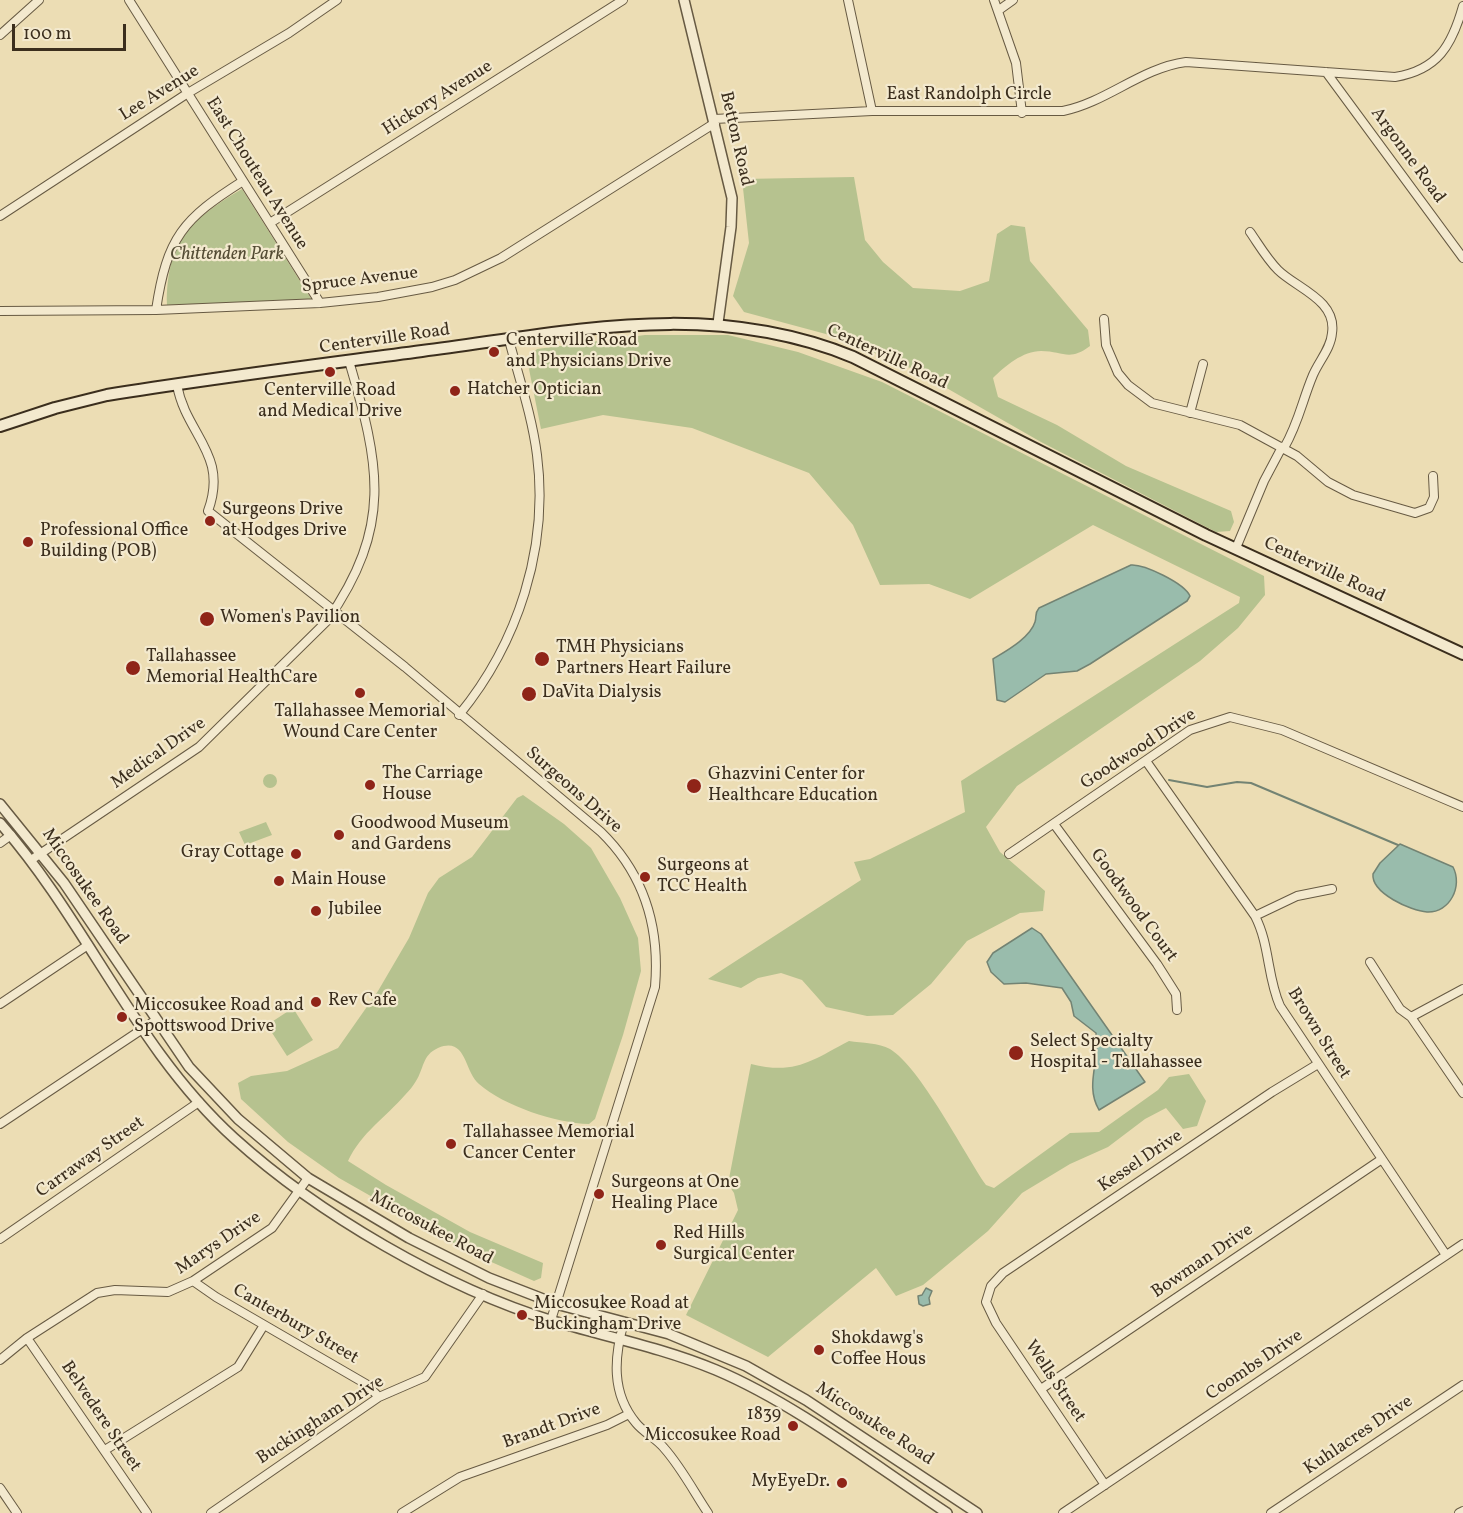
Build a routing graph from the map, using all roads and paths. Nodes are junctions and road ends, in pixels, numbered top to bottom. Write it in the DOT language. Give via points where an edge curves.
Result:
graph roads {
  1 [pos="39,0"];
  2 [pos="129,0"];
  3 [pos="337,0"];
  4 [pos="623,0"];
  5 [pos="684,0"];
  6 [pos="848,0"];
  7 [pos="994,0"];
  8 [pos="1013,0"];
  9 [pos="1463,6"];
  10 [pos="999,10"];
  11 [pos="1461,21"];
  12 [pos="0,35"];
  13 [pos="1326,72"];
  14 [pos="188,93"];
  15 [pos="872,111"];
  16 [pos="1022,113"];
  17 [pos="715,121"];
  18 [pos="243,181"];
  19 [pos="0,216"];
  20 [pos="270,223"];
  21 [pos="1250,232"];
  22 [pos="1463,258"];
  23 [pos="320,303"];
  24 [pos="156,309"];
  25 [pos="0,311"];
  26 [pos="1104,319"];
  27 [pos="718,323"];
  28 [pos="509,340"];
  29 [pos="349,361"];
  30 [pos="1203,364"];
  31 [pos="177,385"];
  32 [pos="1190,413"];
  33 [pos="0,426"];
  34 [pos="1283,448"];
  35 [pos="1433,476"];
  36 [pos="1236,548"];
  37 [pos="334,611"];
  38 [pos="1463,654"];
  39 [pos="459,715"];
  40 [pos="1146,761"];
  41 [pos="0,804"];
  42 [pos="1463,807"];
  43 [pos="0,823"];
  44 [pos="1054,824"];
  45 [pos="11,835"];
  46 [pos="0,843"];
  47 [pos="41,852"];
  48 [pos="1009,854"];
  49 [pos="31,860"];
  50 [pos="1332,889"];
  51 [pos="1255,916"];
  52 [pos="88,945"];
  53 [pos="1370,962"];
  54 [pos="131,984"];
  55 [pos="1463,989"];
  56 [pos="118,992"];
  57 [pos="0,1004"];
  58 [pos="1177,1010"];
  59 [pos="1411,1017"];
  60 [pos="156,1020"];
  61 [pos="142,1029"];
  62 [pos="1318,1064"];
  63 [pos="177,1077"];
  64 [pos="212,1092"];
  65 [pos="1463,1093"];
  66 [pos="199,1102"];
  67 [pos="0,1124"];
  68 [pos="1382,1159"];
  69 [pos="308,1178"];
  70 [pos="299,1191"];
  71 [pos="0,1239"];
  72 [pos="1463,1244"];
  73 [pos="1446,1255"];
  74 [pos="193,1281"];
  75 [pos="483,1293"];
  76 [pos="988,1293"];
  77 [pos="556,1304"];
  78 [pos="551,1320"];
  79 [pos="624,1322"];
  80 [pos="264,1325"];
  81 [pos="27,1338"];
  82 [pos="619,1339"];
  83 [pos="0,1360"];
  84 [pos="1463,1385"];
  85 [pos="788,1389"];
  86 [pos="1041,1389"];
  87 [pos="379,1397"];
  88 [pos="779,1402"];
  89 [pos="629,1414"];
  90 [pos="105,1450"];
  91 [pos="1105,1485"];
  92 [pos="0,1488"];
  93 [pos="406,1512"];
  94 [pos="17,1513"];
  95 [pos="147,1513"];
  96 [pos="211,1513"];
  97 [pos="708,1513"];
  98 [pos="947,1513"];
  99 [pos="977,1513"];
  100 [pos="1064,1513"];
  101 [pos="1271,1513"];
  1 -- 12 [label="street"];
  2 -- 14 [label="street, East Chouteau Avenue"];
  3 -- 14 [label="street, Lee Avenue"];
  4 -- 20 [label="street, Hickory Avenue"];
  5 -- 17 [label="street, Betton Road"];
  6 -- 15 [label="street"];
  7 -- 10 [label="street"];
  8 -- 10 [label="street"];
  9 -- 11 [label="street"];
  10 -- 16 [label="street" via="1016,63"];
  11 -- 13 [label="street, East Randolph Circle" via="1449,45 1426,67 1411,75"];
  13 -- 16 [label="street, East Randolph Circle" via="1186,62 1161,68 1078,108"];
  13 -- 22 [label="street, Argonne Road"];
  14 -- 18 [label="street, East Chouteau Avenue"];
  14 -- 19 [label="street, Lee Avenue"];
  15 -- 16 [label="street, East Randolph Circle"];
  15 -- 17 [label="street, East Randolph Circle"];
  17 -- 23 [label="street, Spruce Avenue" via="481,268 455,280 406,293"];
  17 -- 27 [label="street, Betton Road" via="730,183 732,215"];
  18 -- 20 [label="street, East Chouteau Avenue"];
  18 -- 24 [label="street" via="187,223 165,264"];
  20 -- 23 [label="street, East Chouteau Avenue"];
  21 -- 34 [label="street" via="1272,264 1314,296 1331,320 1329,345"];
  23 -- 24 [label="street, Spruce Avenue"];
  24 -- 25 [label="street, Spruce Avenue"];
  26 -- 32 [label="street" via="1110,358 1128,385 1152,402"];
  27 -- 28 [label="main road, Centerville Road" via="622,325"];
  27 -- 36 [label="main road, Centerville Road" via="781,333 852,357"];
  28 -- 29 [label="main road, Centerville Road"];
  28 -- 39 [label="street" via="537,453 537,530 529,579 514,624 486,678"];
  29 -- 31 [label="main road, Centerville Road"];
  29 -- 37 [label="street, Medical Drive" via="373,459 376,489 363,558"];
  30 -- 32 [label="street"];
  31 -- 33 [label="main road, Centerville Road" via="81,401"];
  31 -- 37 [label="street, Surgeons Drive" via="212,461 216,482 208,511"];
  32 -- 34 [label="street" via="1240,425"];
  34 -- 35 [label="street" via="1328,482 1353,495 1415,513 1429,508 1434,497"];
  34 -- 36 [label="street" via="1264,481"];
  36 -- 38 [label="main road, Centerville Road"];
  37 -- 39 [label="street, Surgeons Drive"];
  37 -- 47 [label="street, Medical Drive" via="199,747"];
  39 -- 77 [label="street, Surgeons Drive" via="612,842 635,875 654,924 657,964 653,997"];
  40 -- 42 [label="street, Goodwood Drive" via="1206,723 1244,718 1282,730"];
  40 -- 44 [label="street, Goodwood Drive"];
  40 -- 51 [label="street, Brown Street"];
  41 -- 47 [label="street, Miccosukee Road"];
  43 -- 45 [label="street, Miccosukee Road"];
  44 -- 48 [label="street, Goodwood Drive"];
  44 -- 58 [label="street, Goodwood Court" via="1157,964 1176,994"];
  45 -- 46 [label="street"];
  45 -- 49 [label="street, Miccosukee Road"];
  47 -- 49 [label="street, Medical Drive"];
  47 -- 54 [label="street, Miccosukee Road"];
  49 -- 52 [label="street, Miccosukee Road"];
  50 -- 51 [label="street" via="1297,896"];
  51 -- 62 [label="street, Brown Street" via="1265,937 1274,992"];
  52 -- 56 [label="street, Miccosukee Road"];
  52 -- 57 [label="street"];
  53 -- 59 [label="street" via="1401,1009"];
  54 -- 56 [label="street"];
  54 -- 60 [label="street, Miccosukee Road"];
  55 -- 59 [label="street"];
  56 -- 61 [label="street, Miccosukee Road"];
  59 -- 65 [label="street"];
  60 -- 61 [label="street"];
  60 -- 64 [label="street, Miccosukee Road"];
  61 -- 63 [label="street, Miccosukee Road"];
  61 -- 67 [label="street"];
  62 -- 68 [label="street, Brown Street"];
  62 -- 76 [label="street, Kessel Drive" via="1003,1274"];
  63 -- 64 [label="street" via="193,1088"];
  63 -- 66 [label="street, Miccosukee Road"];
  64 -- 69 [label="street, Miccosukee Road"];
  66 -- 70 [label="street, Miccosukee Road" via="233,1137"];
  66 -- 71 [label="street, Carraway Street"];
  68 -- 73 [label="street, Brown Street"];
  68 -- 86 [label="street, Bowman Drive"];
  69 -- 70 [label="street, Marys Drive"];
  69 -- 77 [label="street, Miccosukee Road" via="458,1264"];
  70 -- 74 [label="street, Marys Drive" via="272,1228"];
  70 -- 75 [label="street, Miccosukee Road" via="405,1255"];
  72 -- 73 [label="street, Coombs Drive"];
  73 -- 91 [label="street, Coombs Drive"];
  74 -- 80 [label="street, Canterbury Street"];
  74 -- 81 [label="street, Marys Drive" via="168,1292 97,1293"];
  75 -- 78 [label="street, Miccosukee Road"];
  75 -- 87 [label="street, Buckingham Drive" via="425,1377"];
  76 -- 86 [label="street, Wells Street" via="986,1302 996,1323"];
  77 -- 78 [label="street, Surgeons Drive"];
  77 -- 79 [label="street, Miccosukee Road"];
  78 -- 82 [label="street, Miccosukee Road"];
  79 -- 82 [label="street, Brandt Drive"];
  79 -- 85 [label="street, Miccosukee Road" via="721,1354"];
  80 -- 87 [label="street, Canterbury Street" via="366,1384"];
  80 -- 90 [label="street" via="238,1367"];
  81 -- 83 [label="street, Marys Drive"];
  81 -- 90 [label="street, Belvedere Street"];
  82 -- 88 [label="street, Miccosukee Road" via="701,1364"];
  82 -- 89 [label="street, Brandt Drive" via="617,1382"];
  84 -- 101 [label="street, Kuhlacres Drive"];
  85 -- 88 [label="street"];
  85 -- 99 [label="street, Miccosukee Road"];
  86 -- 91 [label="street, Wells Street"];
  87 -- 96 [label="street, Buckingham Drive"];
  88 -- 98 [label="street, Miccosukee Road"];
  89 -- 93 [label="street, Brandt Drive" via="460,1477"];
  89 -- 97 [label="street" via="666,1450"];
  90 -- 95 [label="street, Belvedere Street"];
  91 -- 100 [label="street, Coombs Drive"];
  92 -- 94 [label="street"];
}
